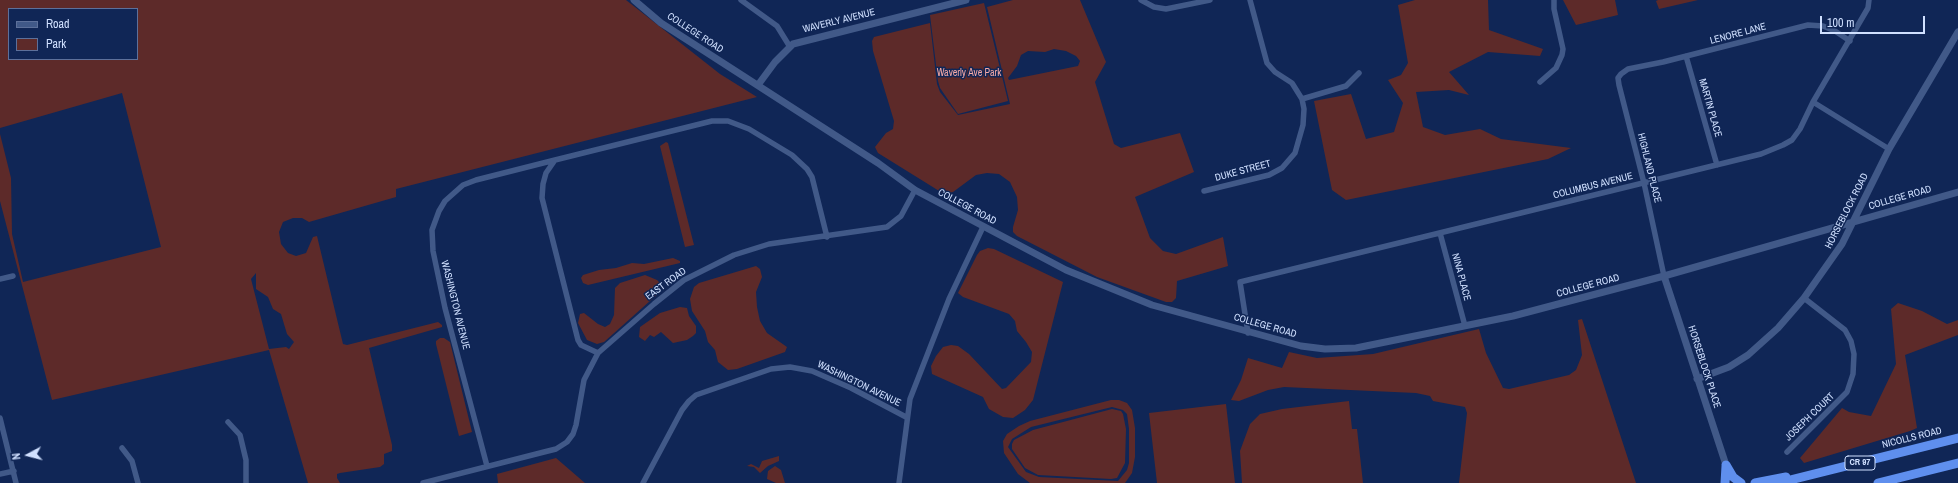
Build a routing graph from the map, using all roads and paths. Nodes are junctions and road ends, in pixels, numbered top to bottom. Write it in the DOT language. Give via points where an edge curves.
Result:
graph roads {
  1 [pos="634,0"];
  2 [pos="741,0"];
  3 [pos="966,0"];
  4 [pos="1141,0"];
  5 [pos="1210,0"];
  6 [pos="1250,0"];
  7 [pos="1554,0"];
  8 [pos="1869,0"];
  9 [pos="1958,32"];
  10 [pos="1850,41"];
  11 [pos="790,47"];
  12 [pos="1686,56"];
  13 [pos="1628,69"];
  14 [pos="1359,73"];
  15 [pos="1540,82"];
  16 [pos="758,85"];
  17 [pos="1302,99"];
  18 [pos="1813,102"];
  19 [pos="1889,149"];
  20 [pos="555,160"];
  21 [pos="1717,165"];
  22 [pos="1644,183"];
  23 [pos="915,190"];
  24 [pos="1204,191"];
  25 [pos="1958,192"];
  26 [pos="1854,222"];
  27 [pos="984,226"];
  28 [pos="1440,233"];
  29 [pos="827,237"];
  30 [pos="12,276"];
  31 [pos="1664,276"];
  32 [pos="0,279"];
  33 [pos="1804,298"];
  34 [pos="1465,326"];
  35 [pos="1248,333"];
  36 [pos="598,353"];
  37 [pos="1697,379"];
  38 [pos="906,417"];
  39 [pos="0,418"];
  40 [pos="228,422"];
  41 [pos="1958,432"];
  42 [pos="1958,438"];
  43 [pos="122,448"];
  44 [pos="1909,450"];
  45 [pos="1787,452"];
  46 [pos="1958,463"];
  47 [pos="1726,465"];
  48 [pos="487,466"];
  49 [pos="1958,466"];
  50 [pos="1938,468"];
  51 [pos="14,471"];
  52 [pos="0,474"];
  53 [pos="1811,475"];
  54 [pos="16,483"];
  55 [pos="138,483"];
  56 [pos="246,483"];
  57 [pos="423,483"];
  58 [pos="643,483"];
  59 [pos="899,483"];
  60 [pos="1725,483"];
  61 [pos="1741,483"];
  62 [pos="1755,483"];
  63 [pos="1778,483"];
  64 [pos="1878,483"];
  1 -- 16 [label="street, COLLEGE ROAD" via="661,23"];
  2 -- 11 [label="street" via="777,26"];
  3 -- 11 [label="street, WAVERLY AVENUE" via="794,43"];
  4 -- 5 [label="street" via="1154,8 1166,9"];
  6 -- 17 [label="street" via="1267,63 1275,72 1292,83"];
  7 -- 15 [label="street" via="1562,55 1556,68"];
  8 -- 10 [label="street, COLUMBUS AVENUE" via="1868,8"];
  9 -- 19 [label="street, HORSEBLOCK ROAD"];
  10 -- 12 [label="street, LENORE LANE" via="1823,26 1808,25"];
  10 -- 18 [label="street, COLUMBUS AVENUE"];
  11 -- 16 [label="street, WAVERLY AVENUE"];
  12 -- 13 [label="street, LENORE LANE"];
  12 -- 21 [label="street, MARTIN PLACE"];
  13 -- 22 [label="street, HIGHLAND PLACE" via="1618,78"];
  14 -- 17 [label="street" via="1346,86"];
  16 -- 23 [label="street, COLLEGE ROAD"];
  17 -- 24 [label="street, DUKE STREET" via="1303,125 1298,145 1288,163 1269,175"];
  18 -- 19 [label="street"];
  18 -- 21 [label="street, COLUMBUS AVENUE" via="1792,140 1761,154"];
  19 -- 26 [label="street, HORSEBLOCK ROAD"];
  20 -- 29 [label="street, WASHINGTON AVENUE" via="712,121 728,121 749,129 792,155 807,169 812,177"];
  20 -- 36 [label="street" via="542,184 542,198 578,340 581,345"];
  20 -- 48 [label="street, WASHINGTON AVENUE" via="463,185 445,201 432,230 432,251 445,308"];
  21 -- 22 [label="street, COLUMBUS AVENUE"];
  22 -- 28 [label="street, COLUMBUS AVENUE"];
  22 -- 31 [label="street, HIGHLAND PLACE"];
  23 -- 27 [label="street, COLLEGE ROAD"];
  23 -- 29 [label="street, EAST ROAD" via="901,216 887,227"];
  25 -- 26 [label="street, COLLEGE ROAD"];
  26 -- 31 [label="street, COLLEGE ROAD"];
  26 -- 33 [label="street, HORSEBLOCK ROAD" via="1837,253"];
  27 -- 35 [label="street, COLLEGE ROAD" via="1066,270 1152,305"];
  27 -- 38 [label="street, WASHINGTON AVENUE" via="948,298 915,384"];
  28 -- 34 [label="street, NINA PLACE"];
  28 -- 35 [label="street, COLUMBUS AVENUE" via="1240,282"];
  29 -- 36 [label="street, EAST ROAD" via="761,247 734,255 684,280"];
  30 -- 32 [label="street"];
  31 -- 34 [label="street, COLLEGE ROAD"];
  31 -- 37 [label="street, HORSEBLOCK PLACE"];
  33 -- 37 [label="street, HORSEBLOCK ROAD" via="1778,328 1748,355 1729,367"];
  33 -- 45 [label="street, JOSEPH COURT" via="1845,330 1854,354 1853,374 1847,392"];
  34 -- 35 [label="street, COLLEGE ROAD" via="1356,348 1325,349"];
  36 -- 48 [label="street, EAST ROAD" via="584,380 576,425 566,442 550,450"];
  37 -- 47 [label="street, HORSEBLOCK PLACE"];
  38 -- 58 [label="street, WASHINGTON AVENUE" via="852,388 812,371 771,369 696,395 689,401"];
  38 -- 59 [label="street, WASHINGTON AVENUE"];
  39 -- 51 [label="street"];
  40 -- 56 [label="street" via="240,434 246,460"];
  41 -- 44 [label="highway" via="1941,436"];
  42 -- 44 [label="highway, NICOLLS ROAD / CR 97"];
  43 -- 55 [label="street" via="132,461"];
  44 -- 53 [label="highway, NICOLLS ROAD / CR 97"];
  46 -- 50 [label="highway, CR 97"];
  47 -- 60 [label="highway"];
  47 -- 61 [label="highway" via="1733,477"];
  48 -- 57 [label="street"];
  49 -- 50 [label="highway"];
  50 -- 64 [label="highway, CR 97"];
  51 -- 52 [label="street"];
  51 -- 54 [label="street"];
  53 -- 62 [label="highway"];
  53 -- 63 [label="highway, NICOLLS ROAD / CR 97"];
}
